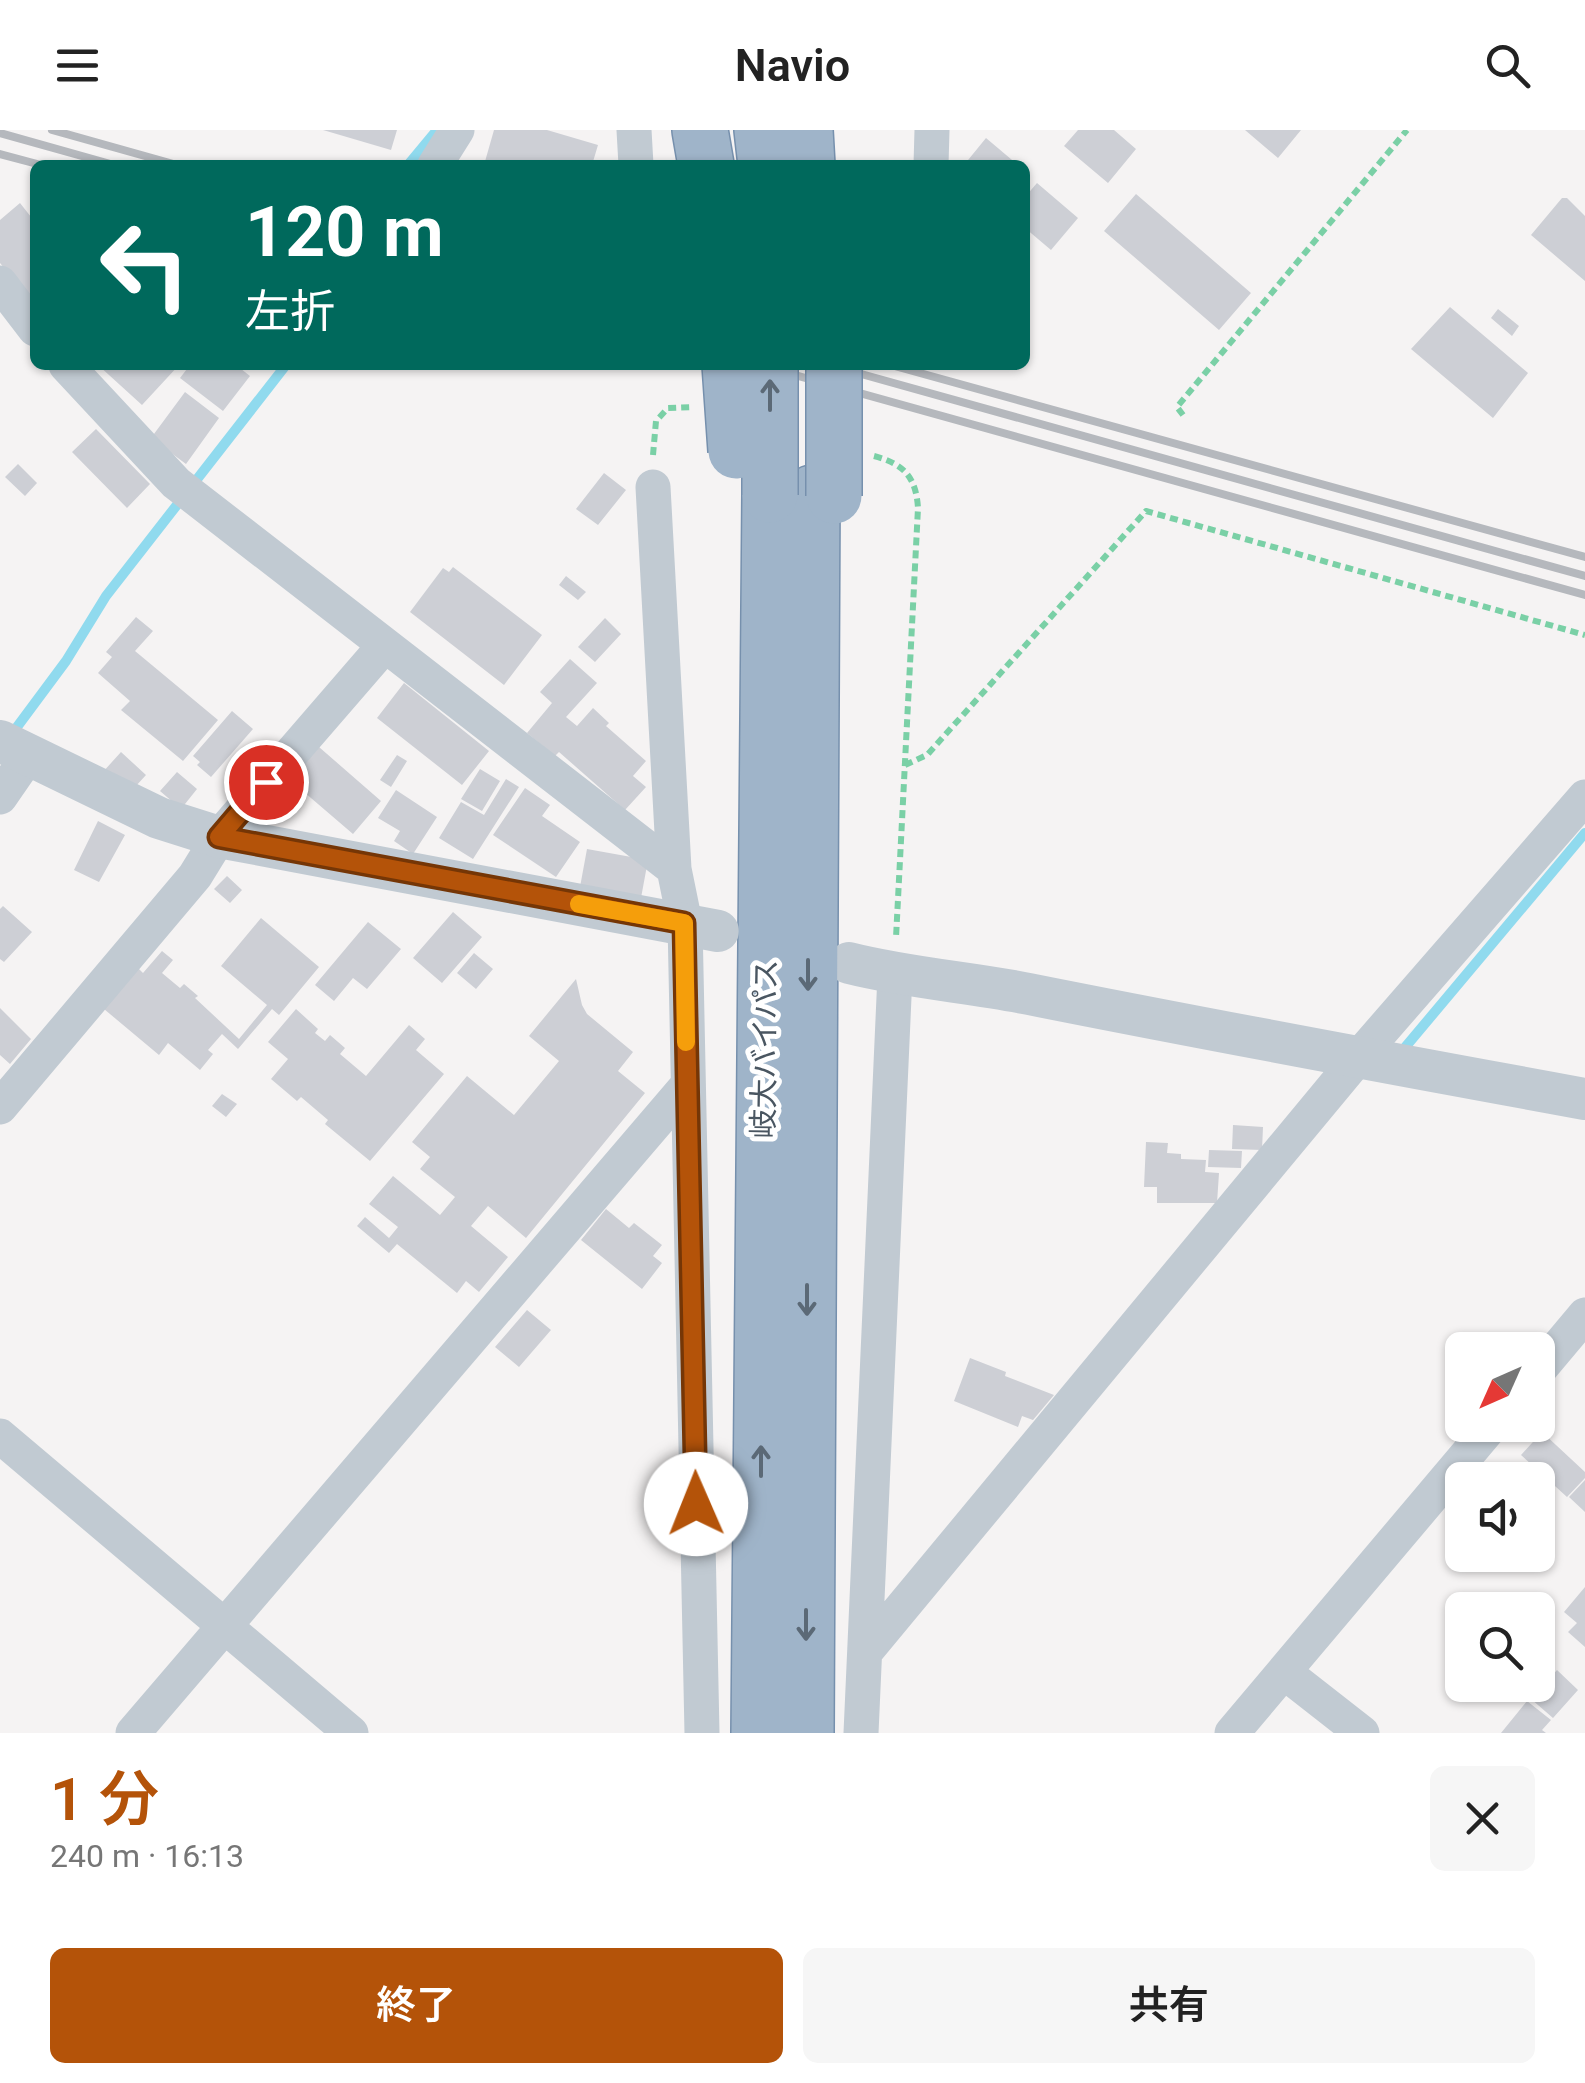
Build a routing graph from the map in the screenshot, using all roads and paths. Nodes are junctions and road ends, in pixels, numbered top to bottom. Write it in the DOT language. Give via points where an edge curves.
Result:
graph roads {
  1 [pos="457,130"];
  2 [pos="634,130"];
  3 [pos="700,130"];
  4 [pos="762,130"];
  5 [pos="805,130"];
  6 [pos="835,130"];
  7 [pos="932,130"];
  8 [pos="1407,130"];
  9 [pos="438,160"];
  10 [pos="636,160"];
  11 [pos="705,160"];
  12 [pos="765,160"];
  13 [pos="808,160"];
  14 [pos="835,160"];
  15 [pos="931,160"];
  16 [pos="0,284"];
  17 [pos="30,323"];
  18 [pos="71,370"];
  19 [pos="732,370"];
  20 [pos="771,370"];
  21 [pos="810,370"];
  22 [pos="832,370"];
  23 [pos="1182,415"];
  24 [pos="654,488"];
  25 [pos="789,494"];
  26 [pos="1585,636"];
  27 [pos="386,645"];
  28 [pos="15,748"];
  29 [pos="905,765"];
  30 [pos="0,797"];
  31 [pos="1585,797"];
  32 [pos="219,837"];
  33 [pos="674,869"];
  34 [pos="702,927"];
  35 [pos="848,963"];
  36 [pos="895,974"];
  37 [pos="1357,1059"];
  38 [pos="686,1086"];
  39 [pos="1585,1099"];
  40 [pos="0,1107"];
  41 [pos="1585,1315"];
  42 [pos="1555,1351"];
  43 [pos="0,1436"];
  44 [pos="1478,1442"];
  45 [pos="224,1625"];
  46 [pos="866,1651"];
  47 [pos="1284,1672"];
  48 [pos="133,1733"];
  49 [pos="351,1733"];
  50 [pos="702,1733"];
  51 [pos="760,1733"];
  52 [pos="806,1733"];
  53 [pos="861,1733"];
  54 [pos="1232,1733"];
  55 [pos="1362,1733"];
  1 -- 9 [label="street"];
  2 -- 10 [label="street"];
  3 -- 11 [label="highway"];
  4 -- 12 [label="highway"];
  5 -- 13 [label="highway"];
  6 -- 14 [label="highway"];
  7 -- 15 [label="street"];
  8 -- 23 [label="path" via="1177,407"];
  16 -- 17 [label="street"];
  18 -- 27 [label="street" via="186,491"];
  19 -- 25 [label="highway, bridge"];
  25 -- 20 [label="highway, 岐大バイパス, one-way, bridge"];
  21 -- 25 [label="highway, 岐大バイパス"];
  22 -- 25 [label="highway, bridge"];
  24 -- 33 [label="street"];
  51 -- 25 [label="highway, 岐大バイパス, one-way" via="764,1007"];
  25 -- 52 [label="highway, 岐大バイパス, one-way" via="809,890"];
  26 -- 29 [label="path" via="1146,511 927,755"];
  27 -- 32 [label="street"];
  27 -- 33 [label="street"];
  28 -- 30 [label="street"];
  28 -- 32 [label="street" via="159,818"];
  31 -- 37 [label="street"];
  32 -- 34 [label="street"];
  32 -- 40 [label="street" via="195,876"];
  33 -- 34 [label="street"];
  34 -- 38 [label="street"];
  35 -- 36 [label="street"];
  36 -- 37 [label="street" via="1021,992"];
  36 -- 46 [label="street"];
  37 -- 39 [label="street"];
  37 -- 46 [label="street"];
  38 -- 45 [label="street"];
  38 -- 50 [label="street"];
  41 -- 42 [label="street"];
  43 -- 45 [label="street"];
  44 -- 47 [label="street"];
  45 -- 48 [label="street"];
  45 -- 49 [label="street"];
  46 -- 53 [label="street"];
  47 -- 54 [label="street"];
  47 -- 55 [label="street"];
}
